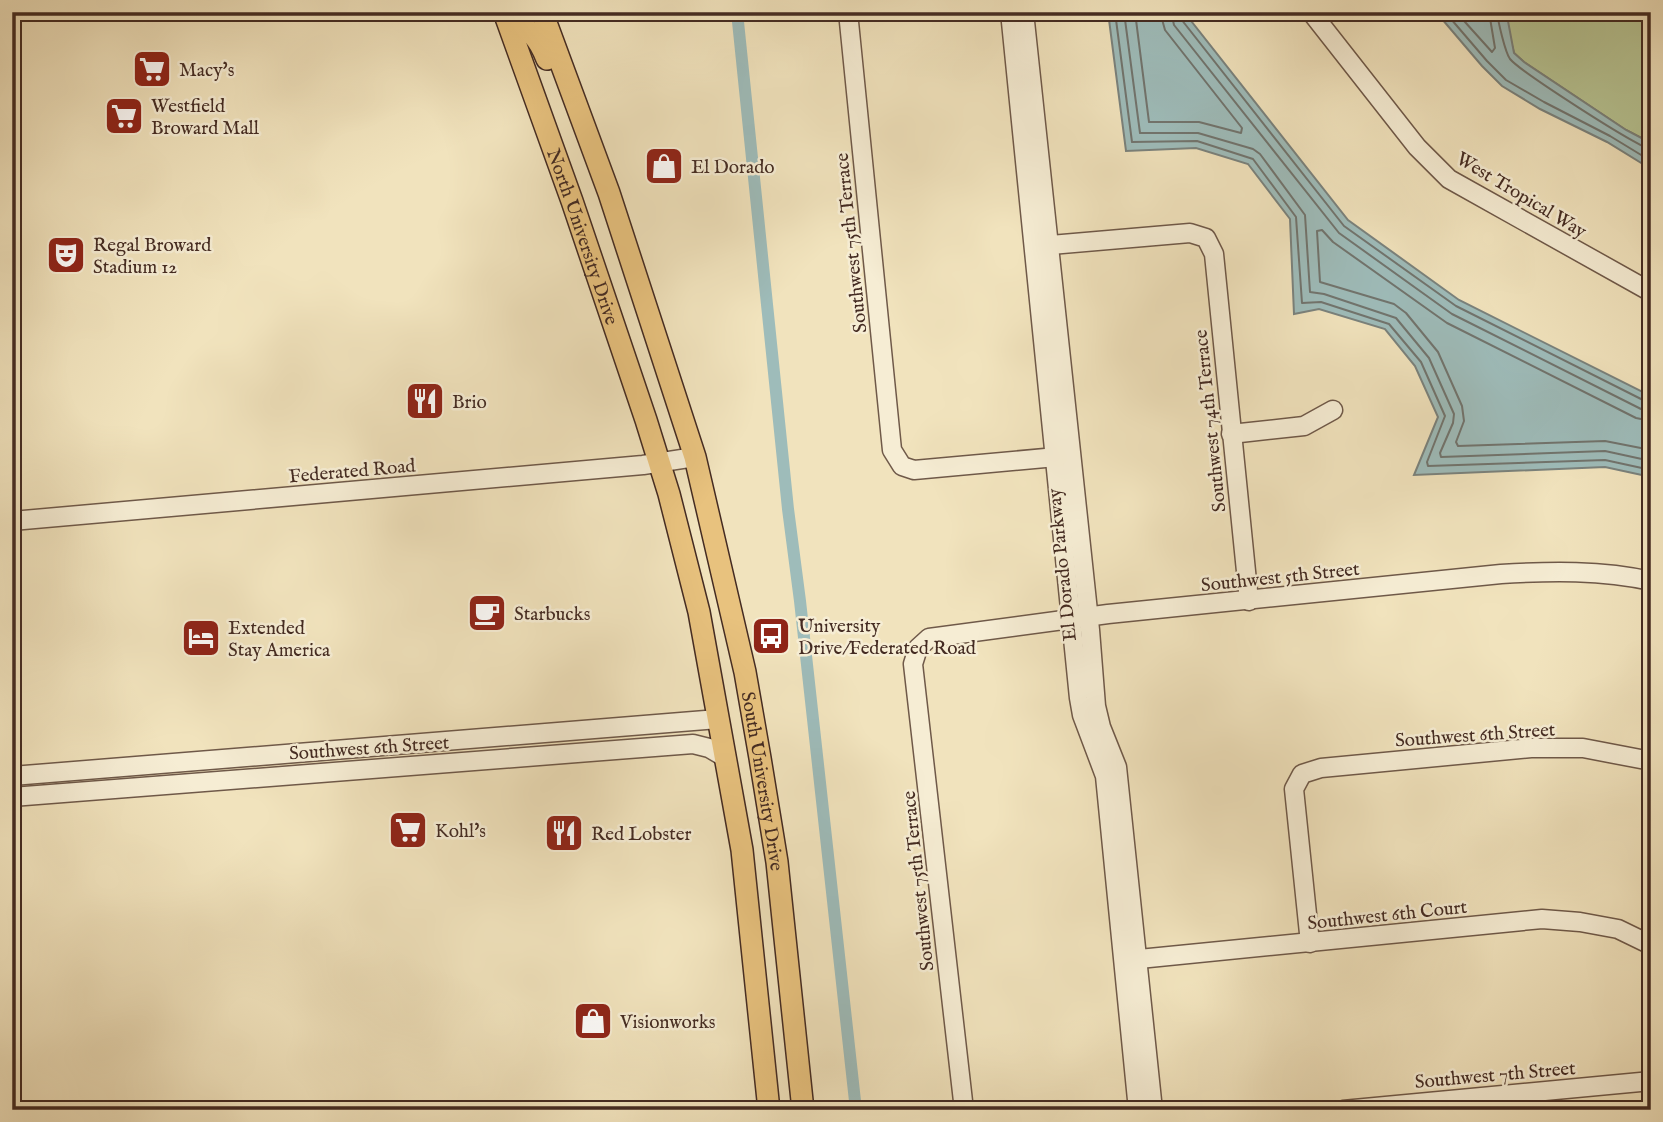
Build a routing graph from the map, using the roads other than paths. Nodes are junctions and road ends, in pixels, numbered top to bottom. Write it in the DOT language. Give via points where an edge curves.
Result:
graph roads {
  1 [pos="542,12"];
  2 [pos="848,12"];
  3 [pos="1010,12"];
  4 [pos="1024,12"];
  5 [pos="1311,12"];
  6 [pos="505,15"];
  7 [pos="1042,246"];
  8 [pos="635,273"];
  9 [pos="1651,292"];
  10 [pos="1333,410"];
  11 [pos="1231,434"];
  12 [pos="1063,456"];
  13 [pos="695,457"];
  14 [pos="660,462"];
  15 [pos="12,521"];
  16 [pos="1651,581"];
  17 [pos="1249,601"];
  18 [pos="1080,618"];
  19 [pos="918,648"];
  20 [pos="718,719"];
  21 [pos="726,758"];
  22 [pos="760,758"];
  23 [pos="1651,761"];
  24 [pos="12,776"];
  25 [pos="12,797"];
  26 [pos="1310,943"];
  27 [pos="1651,945"];
  28 [pos="1130,960"];
  29 [pos="1651,1081"];
  30 [pos="769,1110"];
  31 [pos="803,1110"];
  32 [pos="964,1110"];
  33 [pos="1138,1110"];
  34 [pos="1153,1110"];
  35 [pos="1343,1110"];
  1 -- 8 [label="main road, North University Drive"];
  2 -- 12 [label="street, Southwest 75th Terrace" via="892,450 902,466 928,471"];
  3 -- 7 [label="street, El Dorado Parkway"];
  4 -- 7 [label="street, El Dorado Parkway"];
  5 -- 9 [label="street, West Tropical Way" via="1417,147 1449,179"];
  6 -- 8 [label="main road" via="541,43 618,256"];
  6 -- 14 [label="main road, North University Drive"];
  7 -- 11 [label="street, Southwest 74th Terrace" via="1190,233 1206,238 1214,254"];
  7 -- 12 [label="street, El Dorado Parkway"];
  8 -- 13 [label="main road, North University Drive"];
  10 -- 11 [label="street" via="1304,426"];
  11 -- 17 [label="street, Southwest 74th Terrace"];
  12 -- 18 [label="street, El Dorado Parkway"];
  13 -- 14 [label="street, Federated Road"];
  13 -- 22 [label="main road, South University Drive"];
  14 -- 15 [label="street, Federated Road"];
  14 -- 20 [label="main road, South University Drive" via="699,612"];
  16 -- 17 [label="street, Southwest 5th Street" via="1549,571"];
  17 -- 18 [label="street, Southwest 5th Street"];
  18 -- 19 [label="street, Southwest 5th Street" via="929,638"];
  18 -- 28 [label="street, El Dorado Parkway" via="1101,727 1117,767"];
  19 -- 32 [label="street, Southwest 75th Terrace" via="913,664"];
  20 -- 21 [label="main road, South University Drive"];
  20 -- 22 [label="main road"];
  20 -- 24 [label="street, Southwest 6th Street"];
  21 -- 25 [label="street, Southwest 6th Street" via="693,744"];
  21 -- 30 [label="main road, South University Drive" via="742,850"];
  22 -- 31 [label="main road, South University Drive" via="777,862"];
  23 -- 26 [label="street, Southwest 6th Street" via="1583,748 1531,748 1321,768 1302,774 1294,789"];
  26 -- 27 [label="street, Southwest 6th Court" via="1542,919 1618,929"];
  26 -- 28 [label="street, Southwest 6th Court"];
  28 -- 33 [label="street, El Dorado Parkway"];
  28 -- 34 [label="street, El Dorado Parkway"];
  29 -- 35 [label="street, Southwest 7th Street"];
}
